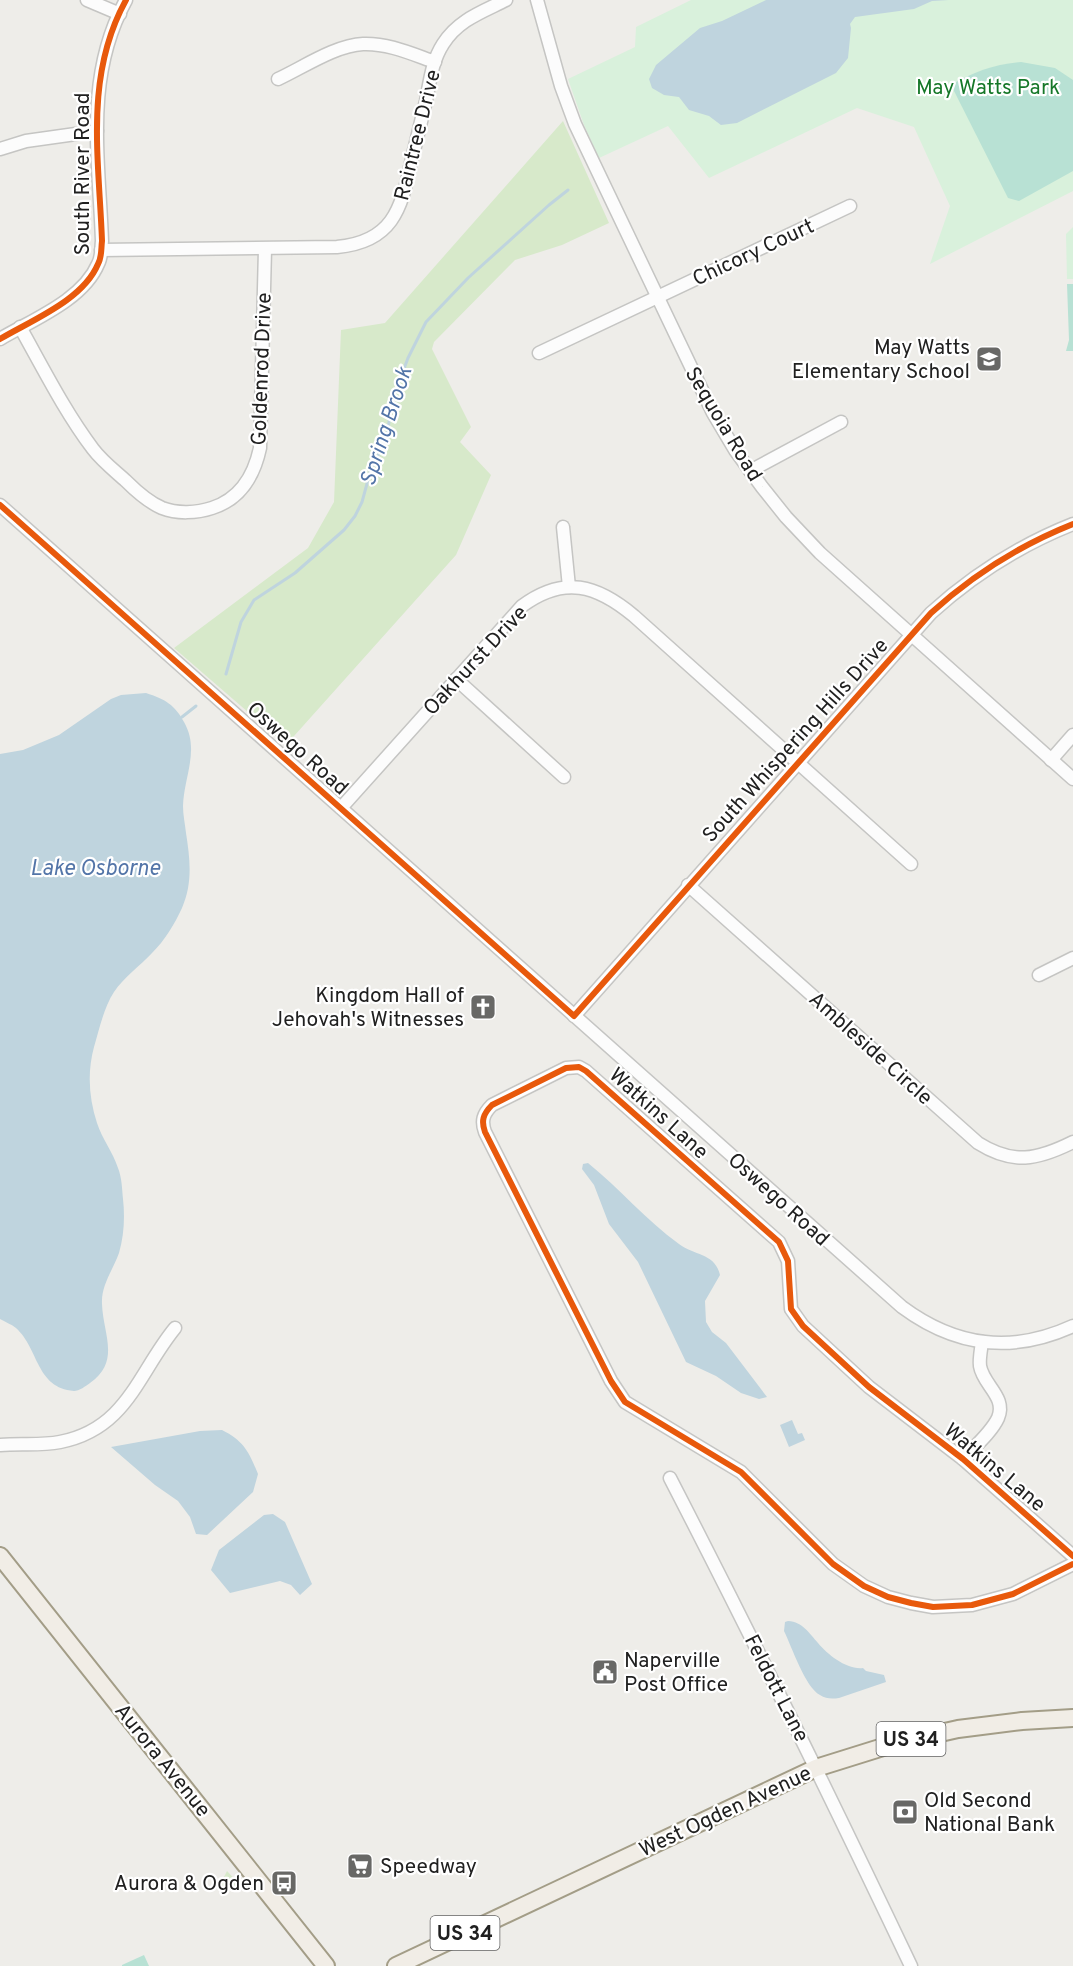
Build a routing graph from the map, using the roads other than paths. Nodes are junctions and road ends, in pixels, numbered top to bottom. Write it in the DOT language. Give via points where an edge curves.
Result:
graph roads {
  1 [pos="87,0"];
  2 [pos="126,0"];
  3 [pos="506,0"];
  4 [pos="537,0"];
  5 [pos="120,14"];
  6 [pos="435,62"];
  7 [pos="278,80"];
  8 [pos="97,131"];
  9 [pos="0,149"];
  10 [pos="850,206"];
  11 [pos="265,249"];
  12 [pos="101,250"];
  13 [pos="656,297"];
  14 [pos="21,327"];
  15 [pos="0,339"];
  16 [pos="539,353"];
  17 [pos="841,422"];
  18 [pos="750,471"];
  19 [pos="0,505"];
  20 [pos="1073,524"];
  21 [pos="563,527"];
  22 [pos="569,587"];
  23 [pos="910,634"];
  24 [pos="456,679"];
  25 [pos="1073,735"];
  26 [pos="1051,760"];
  27 [pos="798,763"];
  28 [pos="564,777"];
  29 [pos="1073,779"];
  30 [pos="341,808"];
  31 [pos="911,864"];
  32 [pos="688,885"];
  33 [pos="1073,958"];
  34 [pos="1038,975"];
  35 [pos="574,1016"];
  36 [pos="1073,1142"];
  37 [pos="1073,1326"];
  38 [pos="175,1328"];
  39 [pos="982,1342"];
  40 [pos="0,1445"];
  41 [pos="963,1459"];
  42 [pos="670,1478"];
  43 [pos="0,1556"];
  44 [pos="1073,1557"];
  45 [pos="1073,1564"];
  46 [pos="1073,1718"];
  47 [pos="816,1768"];
  48 [pos="326,1966"];
  49 [pos="396,1966"];
  50 [pos="911,1966"];
  1 -- 5 [label="street"];
  2 -- 5 [label="street, South River Road"];
  3 -- 6 [label="street, Raintree Drive" via="457,27 442,45"];
  4 -- 13 [label="street, Sequoia Road" via="575,124"];
  5 -- 8 [label="street, South River Road" via="100,76"];
  6 -- 7 [label="street" via="389,47 363,44 341,49"];
  6 -- 11 [label="street, Raintree Drive" via="404,197 387,226 373,237 349,246"];
  8 -- 9 [label="street" via="26,141"];
  8 -- 12 [label="street, South River Road"];
  10 -- 13 [label="street, Chicory Court"];
  11 -- 12 [label="street, Raintree Drive"];
  11 -- 14 [label="street, Goldenrod Drive" via="257,462 236,495 209,509 164,509 137,492 103,460 74,421"];
  12 -- 14 [label="street, South River Road" via="99,264 80,290"];
  13 -- 16 [label="street, Chicory Court"];
  13 -- 18 [label="street, Sequoia Road" via="708,404"];
  14 -- 15 [label="street, South River Road"];
  17 -- 18 [label="street"];
  18 -- 23 [label="street, Sequoia Road" via="820,553"];
  19 -- 30 [label="street, Oswego Road"];
  20 -- 23 [label="street, South Whispering Hills Drive" via="1007,556 972,579"];
  21 -- 22 [label="street"];
  22 -- 24 [label="street, Oakhurst Drive" via="544,593 522,606"];
  22 -- 27 [label="street, Oakhurst Drive" via="615,599"];
  23 -- 26 [label="street, Sequoia Road"];
  23 -- 27 [label="street, South Whispering Hills Drive"];
  24 -- 28 [label="street"];
  24 -- 30 [label="street, Oakhurst Drive"];
  25 -- 26 [label="street"];
  26 -- 29 [label="street, Sequoia Road"];
  27 -- 31 [label="street, Oakhurst Drive"];
  27 -- 32 [label="street, South Whispering Hills Drive"];
  30 -- 35 [label="street, Oswego Road"];
  32 -- 35 [label="street, South Whispering Hills Drive"];
  32 -- 36 [label="street, Ambleside Circle" via="978,1143 1000,1155 1023,1159"];
  33 -- 34 [label="street"];
  35 -- 39 [label="street, Oswego Road" via="902,1307 951,1335"];
  37 -- 39 [label="street, Oswego Road" via="1019,1343"];
  38 -- 40 [label="street" via="126,1401 99,1426 61,1442"];
  39 -- 41 [label="street, Watkins Lane" via="980,1365 999,1399 999,1416"];
  41 -- 44 [label="street, Watkins Lane"];
  41 -- 45 [label="street, Watkins Lane" via="869,1388 803,1326 792,1309 788,1261 778,1242 586,1071 566,1068 492,1106 483,1117 485,1132 625,1402 741,1472 843,1572 876,1592 911,1604 952,1607 1013,1594"];
  42 -- 47 [label="street, Feldott Lane"];
  43 -- 48 [label="main road, Aurora Avenue"];
  46 -- 47 [label="main road, West Ogden Avenue / US 34" via="938,1733"];
  47 -- 49 [label="main road, West Ogden Avenue / US 34"];
  47 -- 50 [label="street, Feldott Lane"];
}
